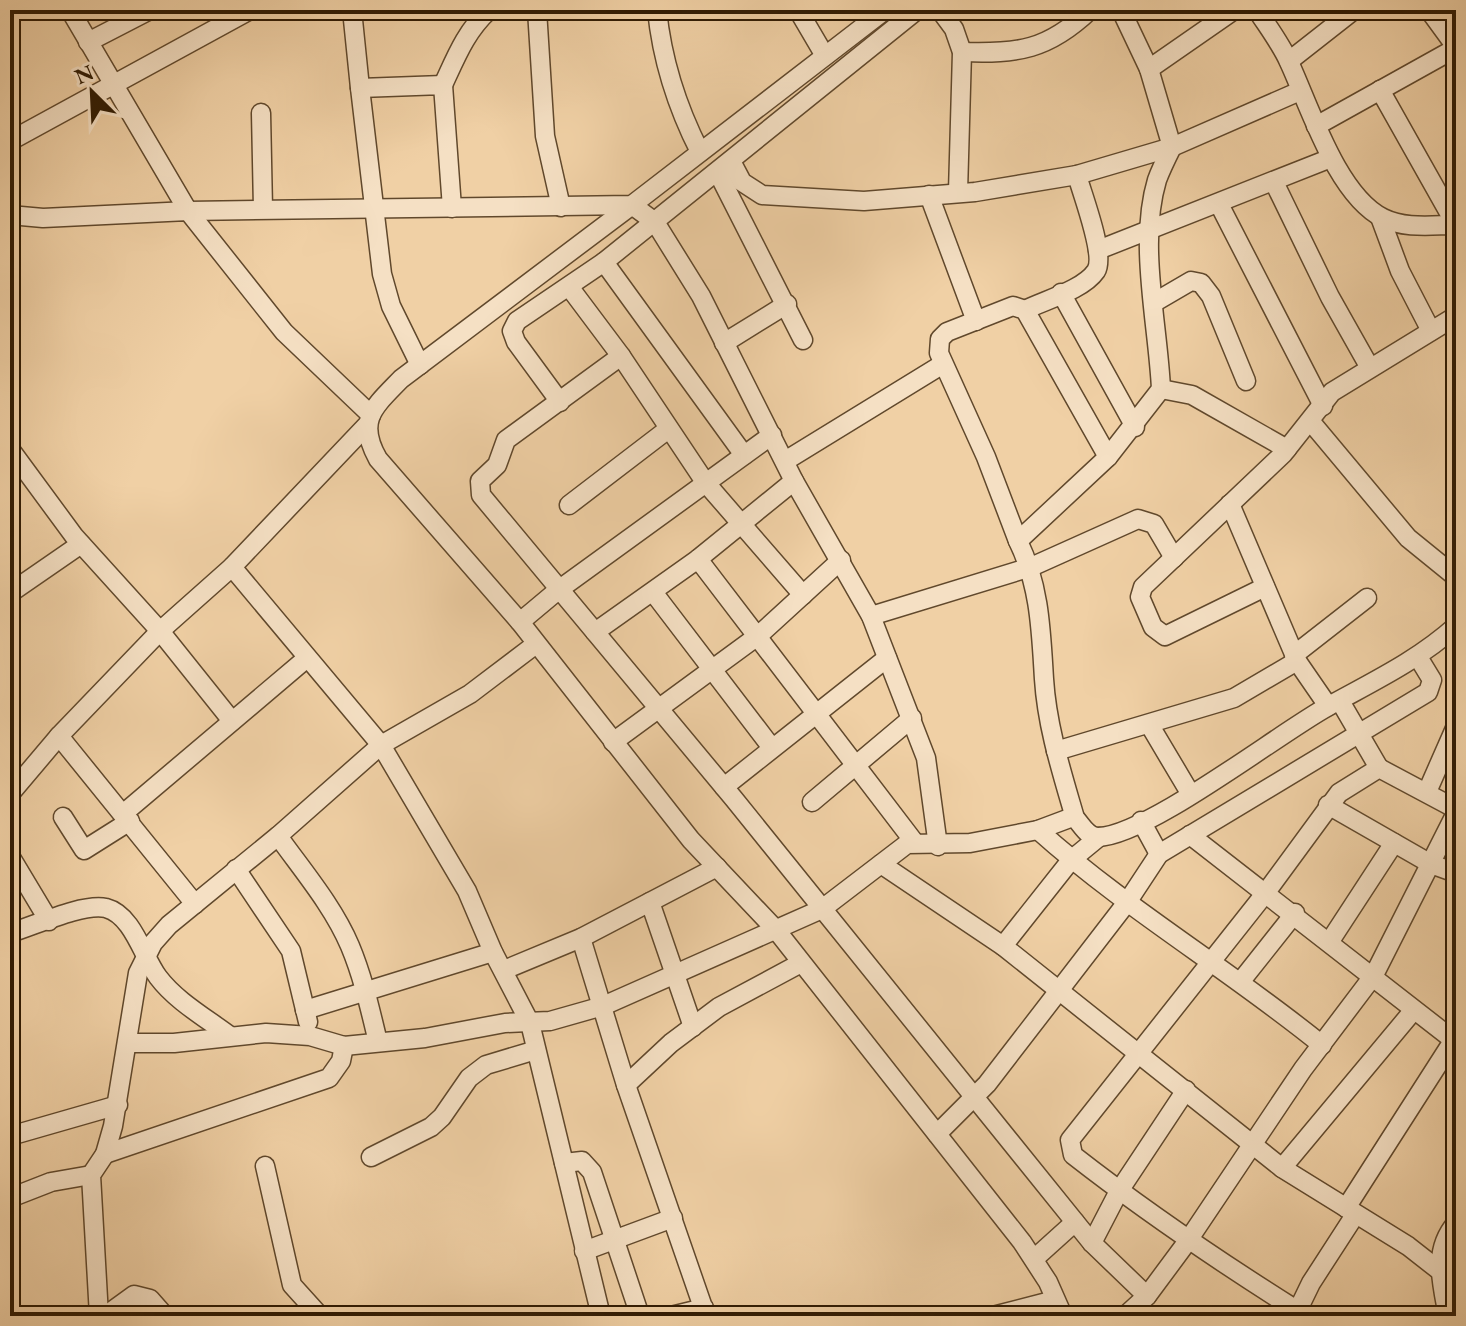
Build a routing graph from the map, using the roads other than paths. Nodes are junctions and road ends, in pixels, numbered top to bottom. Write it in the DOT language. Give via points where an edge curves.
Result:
graph roads {
  1 [pos="70,10"];
  2 [pos="150,10"];
  3 [pos="250,10"];
  4 [pos="352,10"];
  5 [pos="489,10"];
  6 [pos="537,10"];
  7 [pos="657,10"];
  8 [pos="798,10"];
  9 [pos="885,10"];
  10 [pos="917,10"];
  11 [pos="940,10"];
  12 [pos="1090,10"];
  13 [pos="1121,10"];
  14 [pos="1234,10"];
  15 [pos="1257,10"];
  16 [pos="1354,10"];
  17 [pos="1429,10"];
  18 [pos="88,42"];
  19 [pos="1456,48"];
  20 [pos="962,52"];
  21 [pos="825,56"];
  22 [pos="1289,61"];
  23 [pos="1149,69"];
  24 [pos="112,84"];
  25 [pos="443,85"];
  26 [pos="360,88"];
  27 [pos="1380,90"];
  28 [pos="1300,91"];
  29 [pos="261,113"];
  30 [pos="1316,126"];
  31 [pos="10,141"];
  32 [pos="1172,147"];
  33 [pos="700,152"];
  34 [pos="1331,158"];
  35 [pos="725,168"];
  36 [pos="1077,175"];
  37 [pos="1274,182"];
  38 [pos="958,192"];
  39 [pos="929,195"];
  40 [pos="1219,204"];
  41 [pos="632,205"];
  42 [pos="561,207"];
  43 [pos="452,208"];
  44 [pos="263,209"];
  45 [pos="375,210"];
  46 [pos="188,211"];
  47 [pos="10,215"];
  48 [pos="1380,217"];
  49 [pos="655,222"];
  50 [pos="1456,225"];
  51 [pos="1152,231"];
  52 [pos="1098,250"];
  53 [pos="604,262"];
  54 [pos="570,288"];
  55 [pos="1061,293"];
  56 [pos="1155,302"];
  57 [pos="787,304"];
  58 [pos="1025,310"];
  59 [pos="1456,316"];
  60 [pos="976,321"];
  61 [pos="1431,331"];
  62 [pos="803,340"];
  63 [pos="724,343"];
  64 [pos="621,356"];
  65 [pos="943,364"];
  66 [pos="420,365"];
  67 [pos="1370,368"];
  68 [pos="1246,381"];
  69 [pos="1161,389"];
  70 [pos="560,402"];
  71 [pos="1323,406"];
  72 [pos="369,420"];
  73 [pos="1311,422"];
  74 [pos="1135,427"];
  75 [pos="667,430"];
  76 [pos="772,435"];
  77 [pos="10,449"];
  78 [pos="1287,449"];
  79 [pos="744,455"];
  80 [pos="1108,457"];
  81 [pos="785,461"];
  82 [pos="794,481"];
  83 [pos="705,482"];
  84 [pos="1230,504"];
  85 [pos="569,505"];
  86 [pos="741,525"];
  87 [pos="1018,541"];
  88 [pos="81,544"];
  89 [pos="1174,558"];
  90 [pos="698,559"];
  91 [pos="841,560"];
  92 [pos="232,567"];
  93 [pos="1031,567"];
  94 [pos="1456,577"];
  95 [pos="1265,587"];
  96 [pos="557,591"];
  97 [pos="653,592"];
  98 [pos="10,593"];
  99 [pos="803,595"];
  100 [pos="1367,598"];
  101 [pos="871,616"];
  102 [pos="520,622"];
  103 [pos="1456,626"];
  104 [pos="160,631"];
  105 [pos="595,632"];
  106 [pos="759,635"];
  107 [pos="536,644"];
  108 [pos="1418,657"];
  109 [pos="307,658"];
  110 [pos="887,658"];
  111 [pos="1295,658"];
  112 [pos="712,670"];
  113 [pos="1334,704"];
  114 [pos="658,710"];
  115 [pos="817,710"];
  116 [pos="912,718"];
  117 [pos="232,721"];
  118 [pos="1149,724"];
  119 [pos="1456,726"];
  120 [pos="1359,733"];
  121 [pos="59,736"];
  122 [pos="613,742"];
  123 [pos="381,745"];
  124 [pos="772,748"];
  125 [pos="1056,751"];
  126 [pos="858,766"];
  127 [pos="1379,768"];
  128 [pos="724,787"];
  129 [pos="1427,792"];
  130 [pos="1190,793"];
  131 [pos="10,794"];
  132 [pos="812,802"];
  133 [pos="1328,805"];
  134 [pos="1456,811"];
  135 [pos="63,817"];
  136 [pos="127,817"];
  137 [pos="1075,818"];
  138 [pos="1141,821"];
  139 [pos="1038,830"];
  140 [pos="1190,835"];
  141 [pos="278,836"];
  142 [pos="1099,837"];
  143 [pos="915,843"];
  144 [pos="1394,843"];
  145 [pos="938,846"];
  146 [pos="1159,854"];
  147 [pos="10,856"];
  148 [pos="1071,860"];
  149 [pos="881,864"];
  150 [pos="1431,864"];
  151 [pos="717,867"];
  152 [pos="236,869"];
  153 [pos="1456,873"];
  154 [pos="1267,891"];
  155 [pos="1128,901"];
  156 [pos="650,902"];
  157 [pos="195,904"];
  158 [pos="822,909"];
  159 [pos="1295,913"];
  160 [pos="49,921"];
  161 [pos="777,931"];
  162 [pos="10,933"];
  163 [pos="581,938"];
  164 [pos="1330,941"];
  165 [pos="1003,946"];
  166 [pos="493,952"];
  167 [pos="146,954"];
  168 [pos="1213,960"];
  169 [pos="801,963"];
  170 [pos="504,970"];
  171 [pos="676,974"];
  172 [pos="1374,975"];
  173 [pos="1241,981"];
  174 [pos="1060,990"];
  175 [pos="366,993"];
  176 [pos="603,1006"];
  177 [pos="305,1010"];
  178 [pos="1413,1011"];
  179 [pos="530,1023"];
  180 [pos="693,1027"];
  181 [pos="230,1036"];
  182 [pos="310,1036"];
  183 [pos="1455,1041"];
  184 [pos="378,1042"];
  185 [pos="128,1043"];
  186 [pos="1322,1045"];
  187 [pos="344,1046"];
  188 [pos="536,1050"];
  189 [pos="1141,1052"];
  190 [pos="626,1085"];
  191 [pos="1186,1090"];
  192 [pos="976,1097"];
  193 [pos="118,1105"];
  194 [pos="937,1134"];
  195 [pos="10,1136"];
  196 [pos="1252,1145"];
  197 [pos="105,1154"];
  198 [pos="371,1157"];
  199 [pos="564,1163"];
  200 [pos="265,1166"];
  201 [pos="1282,1168"];
  202 [pos="91,1175"];
  203 [pos="1119,1191"];
  204 [pos="10,1198"];
  205 [pos="1351,1212"];
  206 [pos="673,1218"];
  207 [pos="1075,1222"];
  208 [pos="1456,1223"];
  209 [pos="615,1241"];
  210 [pos="1187,1242"];
  211 [pos="1092,1243"];
  212 [pos="584,1251"];
  213 [pos="1034,1259"];
  214 [pos="1440,1271"];
  215 [pos="1147,1296"];
  216 [pos="1059,1308"];
  217 [pos="705,1312"];
  218 [pos="1296,1313"];
  219 [pos="102,1316"];
  220 [pos="165,1316"];
  221 [pos="320,1316"];
  222 [pos="601,1316"];
  223 [pos="640,1316"];
  224 [pos="671,1316"];
  225 [pos="993,1316"];
  226 [pos="1125,1316"];
  227 [pos="1448,1316"];
  1 -- 18 [label="street"];
  2 -- 18 [label="street"];
  3 -- 24 [label="street"];
  4 -- 26 [label="street"];
  5 -- 25 [label="street" via="460,47"];
  6 -- 42 [label="street" via="545,136"];
  7 -- 33 [label="street" via="684,120"];
  8 -- 21 [label="street"];
  9 -- 21 [label="street"];
  10 -- 35 [label="street"];
  11 -- 20 [label="street"];
  12 -- 20 [label="street" via="1068,31 1028,49"];
  13 -- 23 [label="street"];
  14 -- 23 [label="street"];
  15 -- 22 [label="street"];
  16 -- 22 [label="street"];
  17 -- 19 [label="street"];
  18 -- 24 [label="street"];
  19 -- 27 [label="street"];
  20 -- 38 [label="street"];
  21 -- 33 [label="street"];
  22 -- 28 [label="street"];
  23 -- 32 [label="street"];
  24 -- 31 [label="street"];
  24 -- 46 [label="street"];
  25 -- 26 [label="street"];
  25 -- 43 [label="street"];
  26 -- 45 [label="street"];
  27 -- 30 [label="street"];
  27 -- 50 [label="street"];
  28 -- 30 [label="street"];
  28 -- 32 [label="street"];
  29 -- 44 [label="street"];
  30 -- 34 [label="street"];
  32 -- 36 [label="street"];
  32 -- 51 [label="street" via="1157,180"];
  33 -- 41 [label="street"];
  34 -- 37 [label="street"];
  34 -- 48 [label="street"];
  35 -- 39 [label="street" via="762,195 864,201"];
  35 -- 49 [label="street"];
  35 -- 57 [label="street"];
  36 -- 38 [label="street"];
  36 -- 52 [label="street"];
  37 -- 40 [label="street"];
  37 -- 67 [label="street"];
  38 -- 39 [label="street"];
  39 -- 60 [label="street"];
  40 -- 51 [label="street"];
  40 -- 71 [label="street"];
  41 -- 42 [label="street"];
  41 -- 49 [label="street"];
  41 -- 66 [label="street"];
  42 -- 43 [label="street"];
  43 -- 45 [label="street"];
  44 -- 45 [label="street"];
  44 -- 46 [label="street"];
  45 -- 66 [label="street" via="391,306"];
  46 -- 47 [label="street"];
  46 -- 72 [label="street" via="284,332"];
  48 -- 50 [label="street" via="1400,225"];
  48 -- 61 [label="street"];
  49 -- 53 [label="street"];
  49 -- 63 [label="street"];
  51 -- 52 [label="street"];
  51 -- 56 [label="street"];
  52 -- 55 [label="street" via="1095,273"];
  53 -- 54 [label="street"];
  53 -- 79 [label="street"];
  54 -- 64 [label="street"];
  54 -- 70 [label="street" via="517,321 512,331"];
  55 -- 58 [label="street"];
  55 -- 74 [label="street"];
  56 -- 68 [label="street" via="1191,281 1201,283"];
  56 -- 69 [label="street"];
  57 -- 62 [label="street"];
  57 -- 63 [label="street"];
  58 -- 60 [label="street" via="1013,306"];
  58 -- 80 [label="street"];
  59 -- 61 [label="street"];
  60 -- 65 [label="street" via="940,339"];
  61 -- 67 [label="street"];
  63 -- 76 [label="street"];
  64 -- 70 [label="street"];
  64 -- 75 [label="street"];
  65 -- 81 [label="street"];
  65 -- 87 [label="street"];
  66 -- 72 [label="street" via="374,406"];
  67 -- 71 [label="street" via="1332,392"];
  69 -- 74 [label="street"];
  69 -- 78 [label="street" via="1192,395"];
  70 -- 96 [label="street" via="506,440 497,465 477,489"];
  71 -- 73 [label="street"];
  72 -- 92 [label="street"];
  72 -- 102 [label="street" via="367,440 378,459"];
  73 -- 78 [label="street"];
  73 -- 94 [label="street" via="1408,538"];
  74 -- 80 [label="street"];
  75 -- 83 [label="street"];
  75 -- 85 [label="street"];
  76 -- 79 [label="street"];
  76 -- 81 [label="street"];
  77 -- 88 [label="street"];
  78 -- 84 [label="street"];
  79 -- 83 [label="street"];
  80 -- 87 [label="street"];
  81 -- 82 [label="street"];
  82 -- 86 [label="street"];
  82 -- 91 [label="street"];
  83 -- 86 [label="street"];
  83 -- 96 [label="street"];
  84 -- 89 [label="street"];
  84 -- 95 [label="street"];
  86 -- 90 [label="street"];
  86 -- 99 [label="street"];
  87 -- 93 [label="street"];
  88 -- 98 [label="street"];
  88 -- 104 [label="street"];
  89 -- 93 [label="street" via="1154,524 1138,519"];
  89 -- 95 [label="street" via="1140,591 1153,627 1165,636"];
  90 -- 97 [label="street"];
  90 -- 106 [label="street"];
  91 -- 99 [label="street"];
  91 -- 101 [label="street"];
  92 -- 104 [label="street"];
  92 -- 109 [label="street"];
  93 -- 101 [label="street"];
  93 -- 125 [label="street"];
  95 -- 111 [label="street"];
  96 -- 102 [label="street"];
  96 -- 105 [label="street"];
  97 -- 105 [label="street"];
  97 -- 112 [label="street"];
  99 -- 106 [label="street"];
  100 -- 111 [label="street"];
  101 -- 110 [label="street"];
  102 -- 107 [label="street"];
  103 -- 108 [label="street"];
  104 -- 117 [label="street"];
  104 -- 121 [label="street"];
  105 -- 114 [label="street"];
  106 -- 112 [label="street"];
  106 -- 115 [label="street"];
  107 -- 122 [label="street"];
  107 -- 123 [label="street" via="470,694"];
  108 -- 113 [label="street"];
  108 -- 120 [label="street" via="1432,680 1428,692"];
  109 -- 117 [label="street"];
  109 -- 123 [label="street"];
  110 -- 115 [label="street"];
  110 -- 116 [label="street"];
  111 -- 113 [label="street"];
  111 -- 118 [label="street" via="1234,698"];
  112 -- 114 [label="street"];
  112 -- 124 [label="street"];
  113 -- 120 [label="street"];
  113 -- 130 [label="street"];
  114 -- 122 [label="street"];
  114 -- 128 [label="street"];
  115 -- 124 [label="street"];
  115 -- 126 [label="street"];
  116 -- 126 [label="street"];
  116 -- 145 [label="street" via="926,758"];
  117 -- 136 [label="street"];
  118 -- 125 [label="street"];
  118 -- 130 [label="street"];
  119 -- 129 [label="street"];
  120 -- 127 [label="street"];
  120 -- 140 [label="street"];
  121 -- 131 [label="street"];
  121 -- 136 [label="street"];
  122 -- 151 [label="street"];
  123 -- 141 [label="street"];
  123 -- 166 [label="street" via="467,891"];
  124 -- 128 [label="street"];
  125 -- 137 [label="street"];
  126 -- 132 [label="street"];
  126 -- 143 [label="street"];
  127 -- 129 [label="street"];
  127 -- 133 [label="street"];
  128 -- 158 [label="street"];
  129 -- 134 [label="street"];
  130 -- 138 [label="street"];
  133 -- 144 [label="street"];
  133 -- 154 [label="street"];
  134 -- 150 [label="street"];
  135 -- 136 [label="street" via="84,850"];
  136 -- 157 [label="street"];
  137 -- 139 [label="street"];
  137 -- 142 [label="street"];
  138 -- 142 [label="street"];
  138 -- 146 [label="street"];
  139 -- 145 [label="street"];
  139 -- 148 [label="street"];
  140 -- 146 [label="street"];
  140 -- 154 [label="street"];
  141 -- 152 [label="street"];
  141 -- 175 [label="street" via="332,912"];
  142 -- 148 [label="street"];
  143 -- 145 [label="street"];
  143 -- 149 [label="street"];
  144 -- 150 [label="street"];
  144 -- 164 [label="street"];
  146 -- 155 [label="street"];
  147 -- 160 [label="street"];
  148 -- 155 [label="street"];
  148 -- 165 [label="street"];
  149 -- 158 [label="street"];
  149 -- 165 [label="street"];
  150 -- 153 [label="street"];
  150 -- 172 [label="street"];
  151 -- 156 [label="street"];
  151 -- 161 [label="street"];
  152 -- 157 [label="street"];
  152 -- 177 [label="street" via="291,951"];
  154 -- 159 [label="street"];
  154 -- 168 [label="street"];
  155 -- 168 [label="street"];
  155 -- 174 [label="street"];
  156 -- 163 [label="street"];
  156 -- 171 [label="street"];
  157 -- 167 [label="street"];
  158 -- 161 [label="street"];
  158 -- 192 [label="street"];
  159 -- 164 [label="street"];
  159 -- 173 [label="street"];
  160 -- 162 [label="street"];
  160 -- 167 [label="street" via="108,909 122,917"];
  161 -- 169 [label="street"];
  161 -- 171 [label="street"];
  163 -- 170 [label="street"];
  163 -- 176 [label="street"];
  164 -- 172 [label="street"];
  165 -- 174 [label="street"];
  166 -- 170 [label="street"];
  166 -- 175 [label="street"];
  167 -- 181 [label="street" via="171,991"];
  167 -- 185 [label="street" via="135,985"];
  168 -- 173 [label="street"];
  168 -- 189 [label="street"];
  169 -- 180 [label="street"];
  169 -- 194 [label="street"];
  170 -- 179 [label="street"];
  171 -- 176 [label="street"];
  171 -- 180 [label="street"];
  172 -- 178 [label="street"];
  172 -- 186 [label="street"];
  173 -- 186 [label="street"];
  174 -- 189 [label="street"];
  174 -- 192 [label="street"];
  175 -- 177 [label="street"];
  175 -- 184 [label="street"];
  176 -- 179 [label="street"];
  176 -- 190 [label="street"];
  177 -- 182 [label="street"];
  178 -- 183 [label="street"];
  178 -- 201 [label="street"];
  179 -- 184 [label="street"];
  179 -- 188 [label="street"];
  180 -- 190 [label="street"];
  181 -- 182 [label="street"];
  181 -- 185 [label="street"];
  182 -- 187 [label="street"];
  183 -- 205 [label="street"];
  184 -- 187 [label="street"];
  185 -- 193 [label="street"];
  186 -- 196 [label="street"];
  187 -- 197 [label="street" via="329,1078"];
  188 -- 198 [label="street" via="486,1065 469,1078 431,1127"];
  188 -- 199 [label="street"];
  189 -- 191 [label="street"];
  189 -- 203 [label="street" via="1070,1140 1073,1155"];
  190 -- 206 [label="street"];
  191 -- 196 [label="street"];
  191 -- 203 [label="street"];
  192 -- 194 [label="street"];
  192 -- 207 [label="street"];
  193 -- 195 [label="street"];
  193 -- 197 [label="street"];
  194 -- 213 [label="street"];
  196 -- 201 [label="street"];
  196 -- 210 [label="street"];
  197 -- 202 [label="street"];
  199 -- 209 [label="street" via="582,1161 589,1166"];
  199 -- 212 [label="street"];
  200 -- 221 [label="street" via="292,1285"];
  201 -- 205 [label="street"];
  202 -- 204 [label="street" via="51,1182"];
  202 -- 219 [label="street"];
  203 -- 210 [label="street"];
  203 -- 211 [label="street"];
  205 -- 214 [label="street"];
  205 -- 218 [label="street"];
  206 -- 209 [label="street"];
  206 -- 217 [label="street"];
  207 -- 211 [label="street"];
  207 -- 213 [label="street"];
  208 -- 214 [label="street" via="1441,1248"];
  209 -- 212 [label="street"];
  209 -- 223 [label="street"];
  210 -- 215 [label="street"];
  210 -- 218 [label="street"];
  211 -- 215 [label="street"];
  212 -- 222 [label="street"];
  213 -- 216 [label="street"];
  214 -- 227 [label="street"];
  215 -- 226 [label="street"];
  216 -- 225 [label="street"];
  217 -- 224 [label="street"];
  219 -- 220 [label="street" via="134,1295 150,1299"];
}
